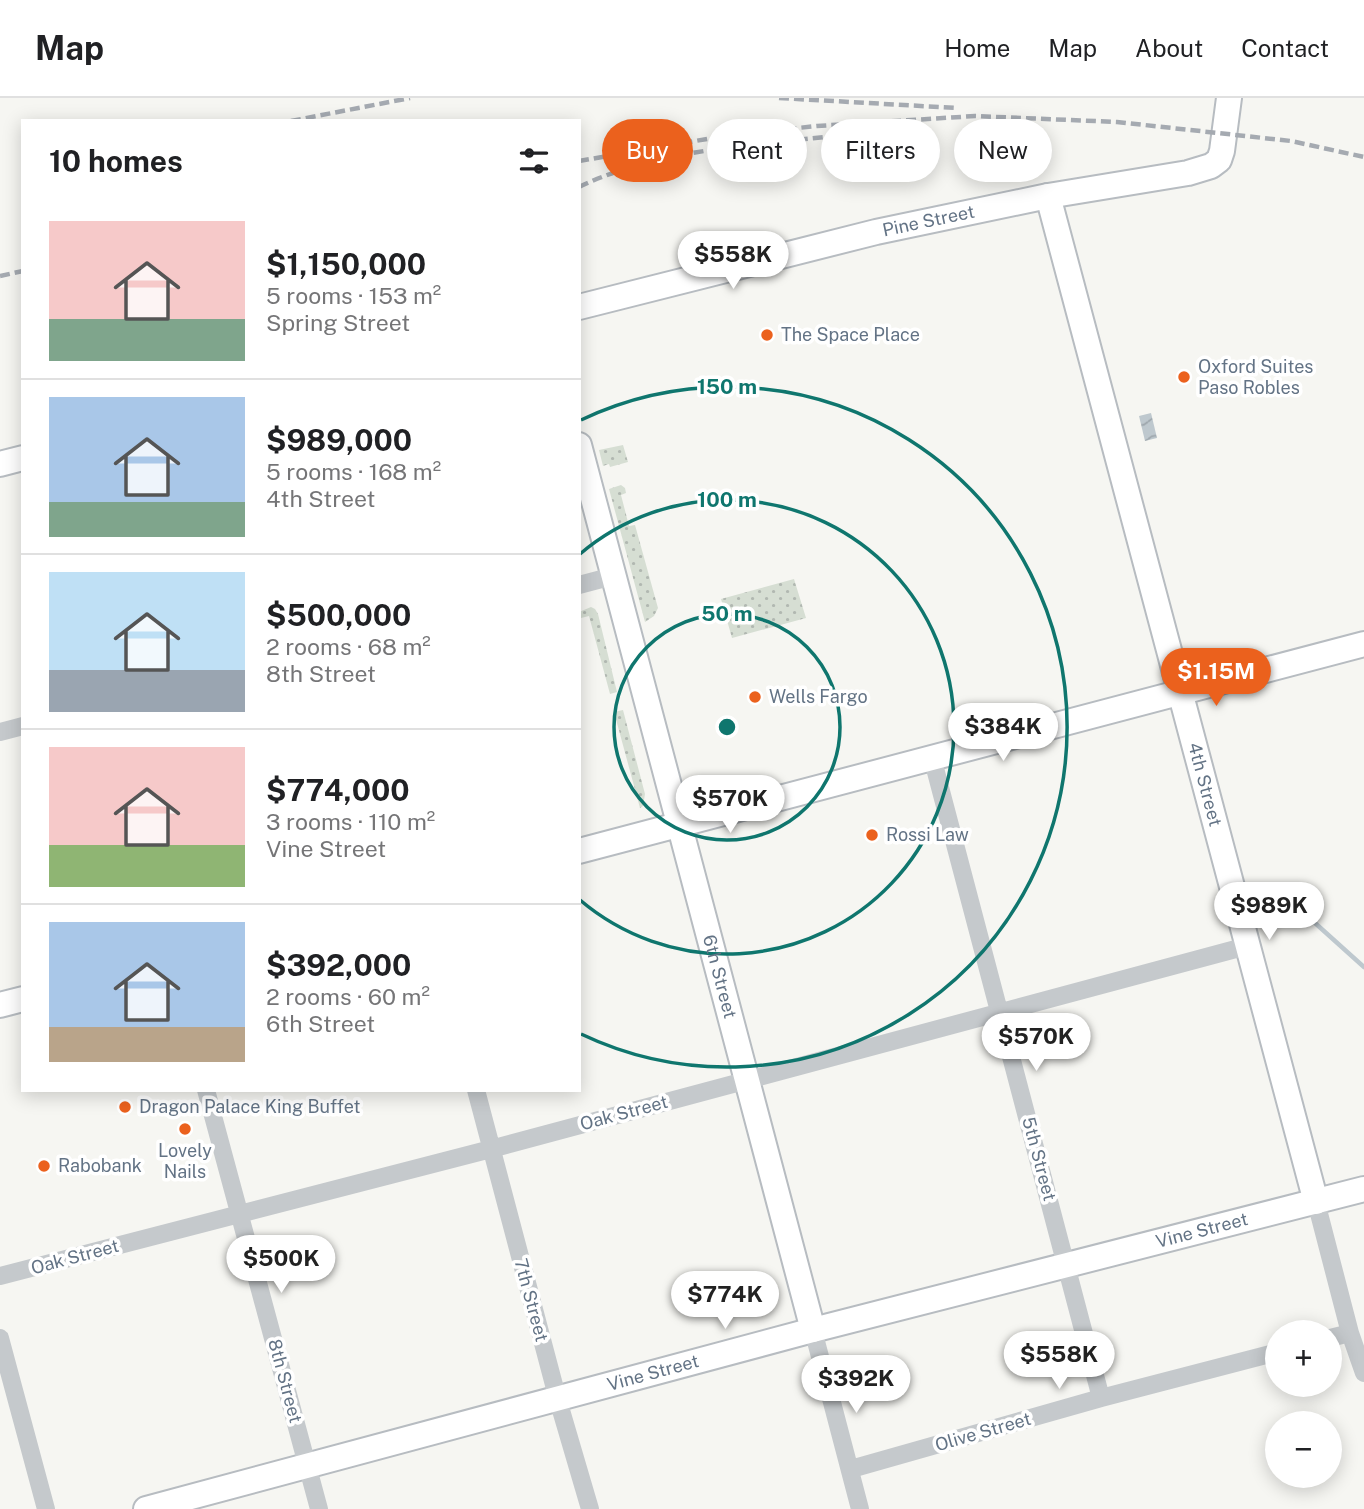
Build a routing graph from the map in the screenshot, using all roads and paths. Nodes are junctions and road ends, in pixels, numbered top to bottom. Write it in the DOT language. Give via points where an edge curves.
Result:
graph roads {
  1 [pos="1229,98"];
  2 [pos="1048,197"];
  3 [pos="581,306"];
  4 [pos="581,453"];
  5 [pos="21,459"];
  6 [pos="0,464"];
  7 [pos="613,576"];
  8 [pos="581,584"];
  9 [pos="1364,644"];
  10 [pos="1181,694"];
  11 [pos="21,727"];
  12 [pos="0,732"];
  13 [pos="932,757"];
  14 [pos="680,824"];
  15 [pos="581,850"];
  16 [pos="1247,946"];
  17 [pos="21,1000"];
  18 [pos="0,1006"];
  19 [pos="999,1012"];
  20 [pos="747,1080"];
  21 [pos="207,1092"];
  22 [pos="477,1092"];
  23 [pos="491,1149"];
  24 [pos="1364,1189"];
  25 [pos="1316,1202"];
  26 [pos="238,1214"];
  27 [pos="1067,1264"];
  28 [pos="0,1276"];
  29 [pos="813,1330"];
  30 [pos="1350,1333"];
  31 [pos="1342,1335"];
  32 [pos="0,1338"];
  33 [pos="1265,1355"];
  34 [pos="1364,1373"];
  35 [pos="1101,1398"];
  36 [pos="558,1400"];
  37 [pos="307,1466"];
  38 [pos="851,1469"];
  39 [pos="46,1509"];
  40 [pos="146,1509"];
  41 [pos="319,1509"];
  42 [pos="590,1509"];
  43 [pos="860,1509"];
  1 -- 2 [label="street, Pine Street" via="1222,151 1211,166"];
  2 -- 3 [label="street, Pine Street" via="837,241"];
  2 -- 10 [label="street, 4th Street"];
  4 -- 7 [label="street, 6th Street"];
  5 -- 6 [label="street"];
  7 -- 8 [label="street"];
  7 -- 14 [label="street, 6th Street"];
  9 -- 10 [label="street"];
  10 -- 13 [label="street"];
  10 -- 16 [label="street, 4th Street"];
  11 -- 12 [label="street"];
  13 -- 14 [label="street"];
  13 -- 19 [label="street, 5th Street"];
  14 -- 15 [label="street"];
  14 -- 20 [label="street, 6th Street"];
  16 -- 19 [label="street, Oak Street"];
  16 -- 25 [label="street, 4th Street"];
  17 -- 18 [label="street"];
  19 -- 20 [label="street, Oak Street"];
  19 -- 27 [label="street, 5th Street"];
  20 -- 23 [label="street, Oak Street"];
  20 -- 29 [label="street, 6th Street"];
  21 -- 26 [label="street, 8th Street"];
  22 -- 23 [label="street, 7th Street"];
  23 -- 26 [label="street, Oak Street"];
  23 -- 36 [label="street, 7th Street"];
  24 -- 25 [label="street, Vine Street"];
  25 -- 27 [label="street, Vine Street"];
  25 -- 30 [label="street, 4th Street"];
  26 -- 28 [label="street, Oak Street"];
  26 -- 37 [label="street, 8th Street"];
  27 -- 29 [label="street, Vine Street"];
  27 -- 35 [label="street, 5th Street"];
  29 -- 36 [label="street, Vine Street"];
  29 -- 38 [label="street, 6th Street"];
  30 -- 31 [label="street"];
  30 -- 34 [label="street, 4th Street"];
  32 -- 39 [label="street"];
  33 -- 35 [label="street, Olive Street"];
  35 -- 38 [label="street, Olive Street"];
  36 -- 37 [label="street, Vine Street"];
  36 -- 42 [label="street, 7th Street"];
  37 -- 40 [label="street, Vine Street"];
  37 -- 41 [label="street, 8th Street"];
  38 -- 43 [label="street, 6th Street"];
}
